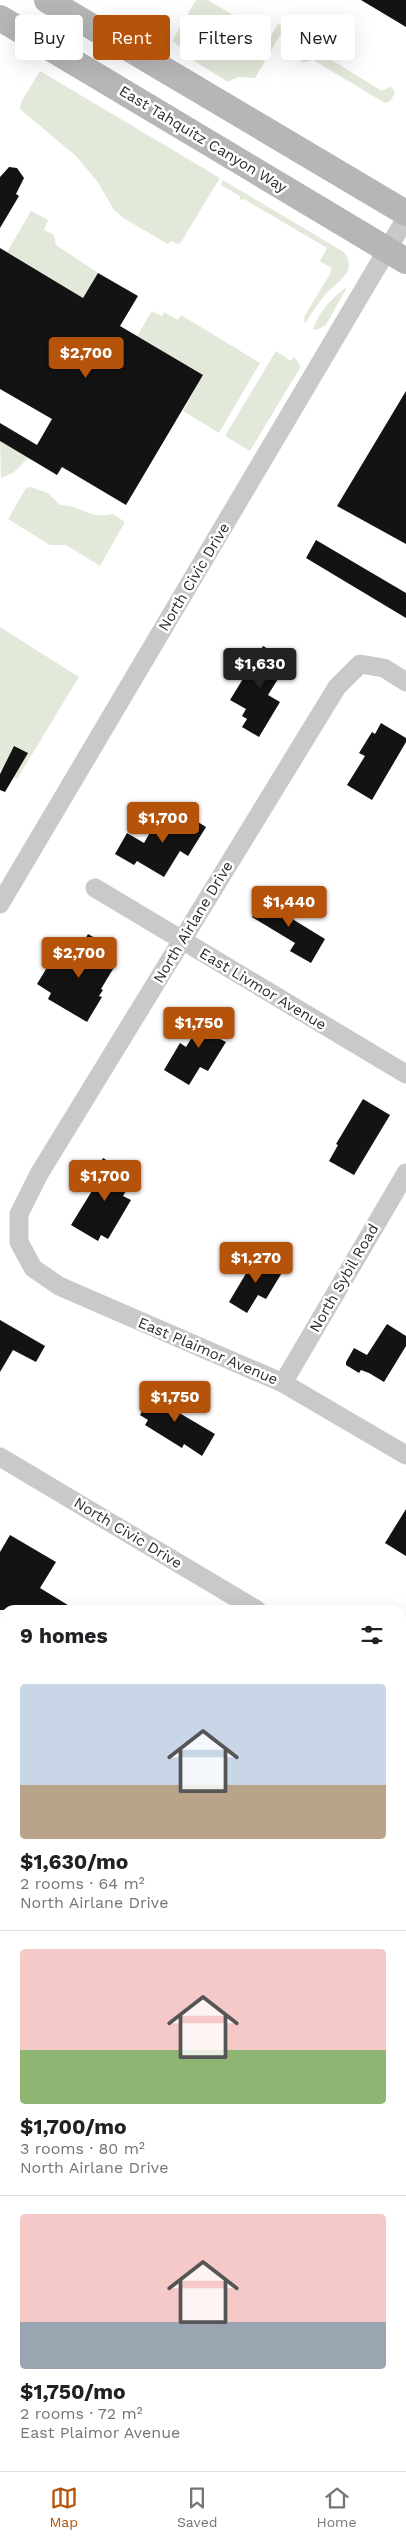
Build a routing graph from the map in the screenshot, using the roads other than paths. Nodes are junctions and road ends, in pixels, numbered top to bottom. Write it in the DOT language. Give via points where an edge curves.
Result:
graph roads {
  1 [pos="47,0"];
  2 [pos="0,18"];
  3 [pos="406,213"];
  4 [pos="406,218"];
  5 [pos="396,256"];
  6 [pos="406,682"];
  7 [pos="95,888"];
  8 [pos="0,904"];
  9 [pos="182,940"];
  10 [pos="406,1074"];
  11 [pos="406,1173"];
  12 [pos="19,1242"];
  13 [pos="283,1383"];
  14 [pos="406,1455"];
  15 [pos="0,1457"];
  16 [pos="249,1605"];
  1 -- 3 [label="main road"];
  2 -- 5 [label="main road, East Tahquitz Canyon Way"];
  4 -- 5 [label="street, North Civic Drive"];
  5 -- 8 [label="street, North Civic Drive"];
  6 -- 9 [label="street, North Airlane Drive" via="384,668 360,664 337,687"];
  7 -- 9 [label="street, East Livmor Avenue"];
  9 -- 10 [label="street, East Livmor Avenue"];
  9 -- 12 [label="street, North Airlane Drive" via="39,1174 19,1214"];
  11 -- 13 [label="street, North Sybil Road"];
  12 -- 13 [label="street, East Plaimor Avenue" via="33,1268 59,1286"];
  13 -- 14 [label="street, East Plaimor Avenue"];
  15 -- 16 [label="street, North Civic Drive"];
}
